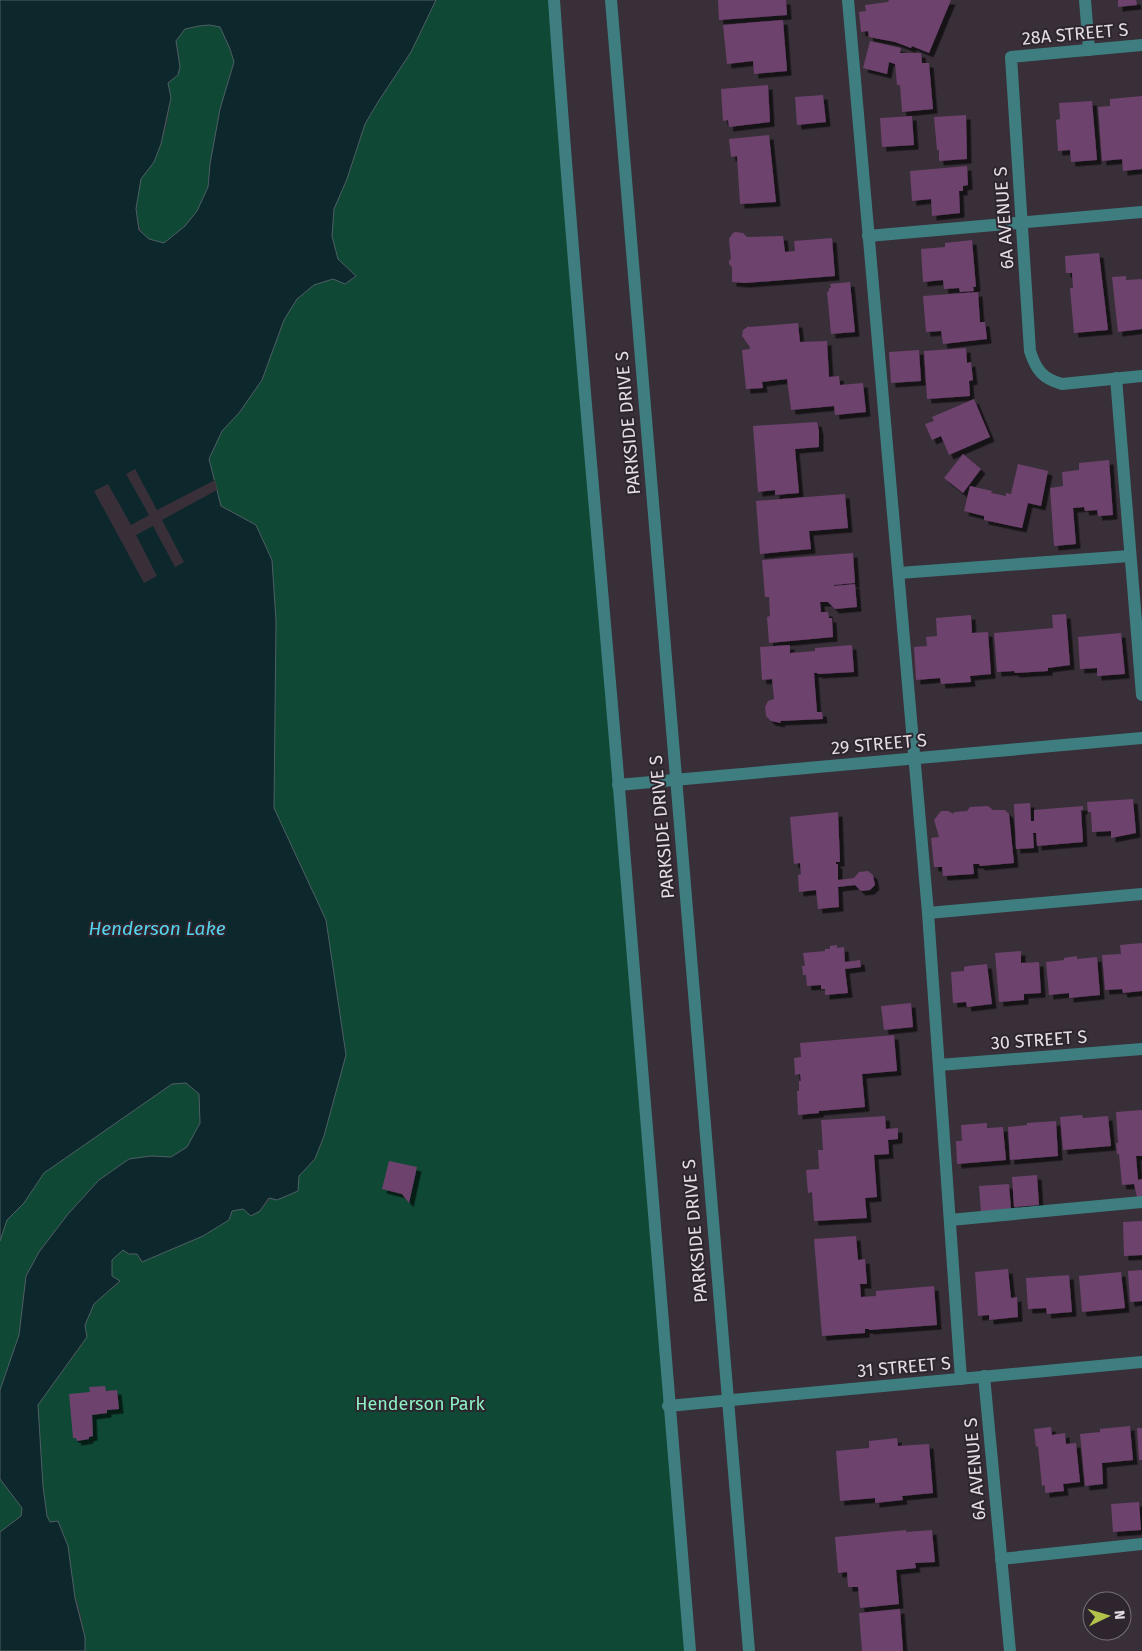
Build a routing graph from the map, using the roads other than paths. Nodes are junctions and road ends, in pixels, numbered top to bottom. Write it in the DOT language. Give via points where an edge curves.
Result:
graph roads {
  1 [pos="554,0"];
  2 [pos="611,0"];
  3 [pos="848,0"];
  4 [pos="1085,0"];
  5 [pos="1142,46"];
  6 [pos="1089,50"];
  7 [pos="1011,57"];
  8 [pos="1142,212"];
  9 [pos="1021,222"];
  10 [pos="868,236"];
  11 [pos="1142,376"];
  12 [pos="1116,378"];
  13 [pos="1130,556"];
  14 [pos="899,573"];
  15 [pos="1142,695"];
  16 [pos="1142,738"];
  17 [pos="913,758"];
  18 [pos="675,780"];
  19 [pos="618,785"];
  20 [pos="1142,894"];
  21 [pos="928,912"];
  22 [pos="1142,1049"];
  23 [pos="939,1065"];
  24 [pos="1142,1202"];
  25 [pos="950,1220"];
  26 [pos="1142,1362"];
  27 [pos="984,1376"];
  28 [pos="961,1379"];
  29 [pos="727,1400"];
  30 [pos="668,1406"];
  31 [pos="1142,1544"];
  32 [pos="1001,1559"];
  33 [pos="690,1651"];
  34 [pos="749,1651"];
  35 [pos="1010,1651"];
  1 -- 19 [label="street"];
  2 -- 18 [label="street, PARKSIDE DRIVE S"];
  3 -- 10 [label="street"];
  4 -- 6 [label="street"];
  5 -- 6 [label="street, 28A STREET S"];
  6 -- 7 [label="street, 28A STREET S"];
  7 -- 9 [label="street, 6A AVENUE S"];
  8 -- 9 [label="street"];
  9 -- 10 [label="street"];
  9 -- 12 [label="street, 6A AVENUE S" via="1030,351 1035,366 1052,381 1062,384"];
  10 -- 14 [label="street"];
  11 -- 12 [label="street"];
  12 -- 13 [label="street"];
  13 -- 14 [label="street"];
  13 -- 15 [label="street"];
  14 -- 17 [label="street"];
  16 -- 17 [label="street, 29 STREET S"];
  17 -- 18 [label="street, 29 STREET S"];
  17 -- 21 [label="street"];
  18 -- 19 [label="street, 29 STREET S"];
  18 -- 29 [label="street, PARKSIDE DRIVE S"];
  19 -- 30 [label="street"];
  20 -- 21 [label="street"];
  21 -- 23 [label="street"];
  22 -- 23 [label="street, 30 STREET S"];
  23 -- 25 [label="street"];
  24 -- 25 [label="street"];
  25 -- 28 [label="street"];
  26 -- 27 [label="street, 31 STREET S"];
  27 -- 28 [label="street, 31 STREET S"];
  27 -- 32 [label="street, 6A AVENUE S"];
  28 -- 29 [label="street, 31 STREET S"];
  29 -- 30 [label="street, 31 STREET S"];
  29 -- 34 [label="street, PARKSIDE DRIVE S"];
  30 -- 33 [label="street"];
  31 -- 32 [label="street"];
  32 -- 35 [label="street, 6A AVENUE S"];
}
